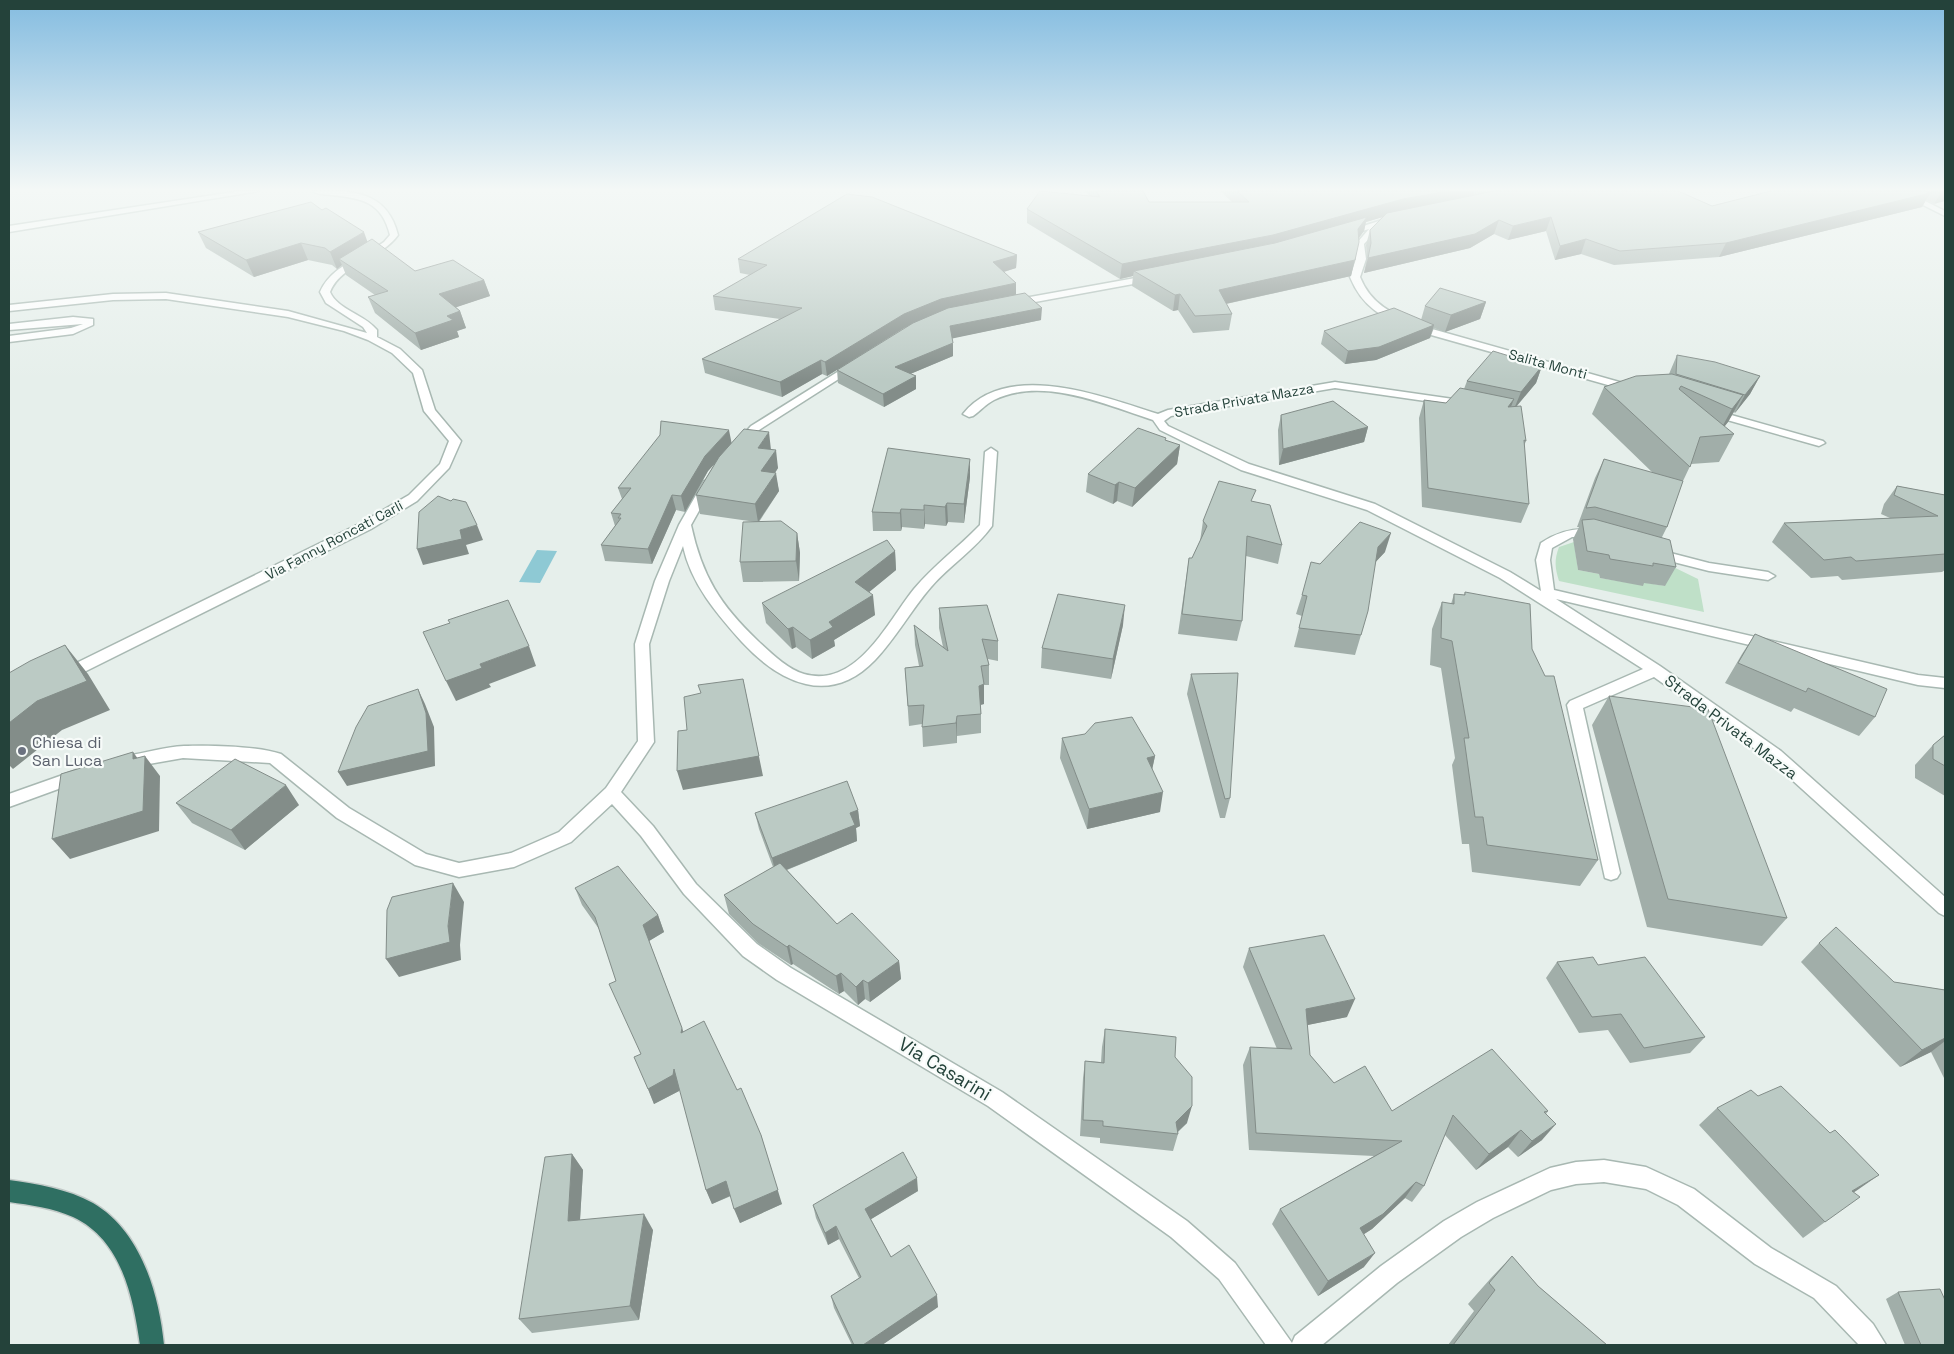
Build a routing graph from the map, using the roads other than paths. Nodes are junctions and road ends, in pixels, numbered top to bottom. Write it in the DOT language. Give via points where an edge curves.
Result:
graph roads {
  1 [pos="374,254"];
  2 [pos="1361,254"];
  3 [pos="1162,276"];
  4 [pos="1002,304"];
  5 [pos="9,308"];
  6 [pos="9,327"];
  7 [pos="372,338"];
  8 [pos="9,339"];
  9 [pos="867,356"];
  10 [pos="1647,393"];
  11 [pos="1481,407"];
  12 [pos="1694,408"];
  13 [pos="970,414"];
  14 [pos="1159,418"];
  15 [pos="1819,443"];
  16 [pos="991,452"];
  17 [pos="729,457"];
  18 [pos="716,472"];
  19 [pos="685,525"];
  20 [pos="1606,536"];
  21 [pos="1639,548"];
  22 [pos="1768,576"];
  23 [pos="1549,598"];
  24 [pos="1655,670"];
  25 [pos="54,681"];
  26 [pos="1945,683"];
  27 [pos="612,793"];
  28 [pos="9,801"];
  29 [pos="1611,873"];
  30 [pos="1945,908"];
  31 [pos="9,1192"];
  32 [pos="152,1345"];
  33 [pos="1281,1345"];
  34 [pos="1304,1345"];
  35 [pos="1874,1345"];
  1 -- 7 [label="street" via="333,278 325,292 330,301 367,324 372,330"];
  2 -- 10 [label="street, Salita Monti" via="1355,277 1362,294 1384,312 1421,329"];
  3 -- 4 [label="street"];
  5 -- 7 [label="street, Via Fanny Roncati Carli" via="113,297 166,296 288,314"];
  6 -- 8 [label="street" via="73,320 89,322 73,331"];
  7 -- 25 [label="street, Via Fanny Roncati Carli" via="396,352 418,372 430,412 455,441 445,465 412,498 366,526"];
  9 -- 17 [label="street" via="756,428"];
  11 -- 14 [label="street, Strada Privata Mazza" via="1335,385 1177,411"];
  12 -- 15 [label="street"];
  13 -- 14 [label="street" via="991,397 1005,392 1040,389 1096,400"];
  14 -- 23 [label="street, Strada Privata Mazza" via="1158,422 1164,428 1245,467 1371,507"];
  16 -- 19 [label="street" via="986,526 926,584 878,647 851,672 835,679 820,681 791,675 750,644 718,604 696,566"];
  18 -- 19 [label="street"];
  19 -- 27 [label="street" via="662,581 642,644 646,742"];
  20 -- 23 [label="street" via="1566,533 1546,546 1543,560"];
  21 -- 22 [label="street" via="1709,567"];
  23 -- 24 [label="street, Strada Privata Mazza"];
  23 -- 26 [label="street"];
  24 -- 29 [label="street" via="1575,705"];
  24 -- 30 [label="street, Strada Privata Mazza" via="1775,755"];
  27 -- 28 [label="street" via="565,837 514,860 459,870 421,860 343,813 275,758 258,754 183,752 102,768"];
  27 -- 33 [label="street, Via Casarini" via="647,831 690,889 750,950 784,974 995,1099 1179,1229 1227,1271"];
  31 -- 32 [label="highway" via="39,1195 86,1212 115,1237 136,1269 149,1310"];
  34 -- 35 [label="street" via="1354,1301 1492,1205 1551,1179 1578,1172 1638,1176 1684,1195 1764,1257 1824,1292"];
}
